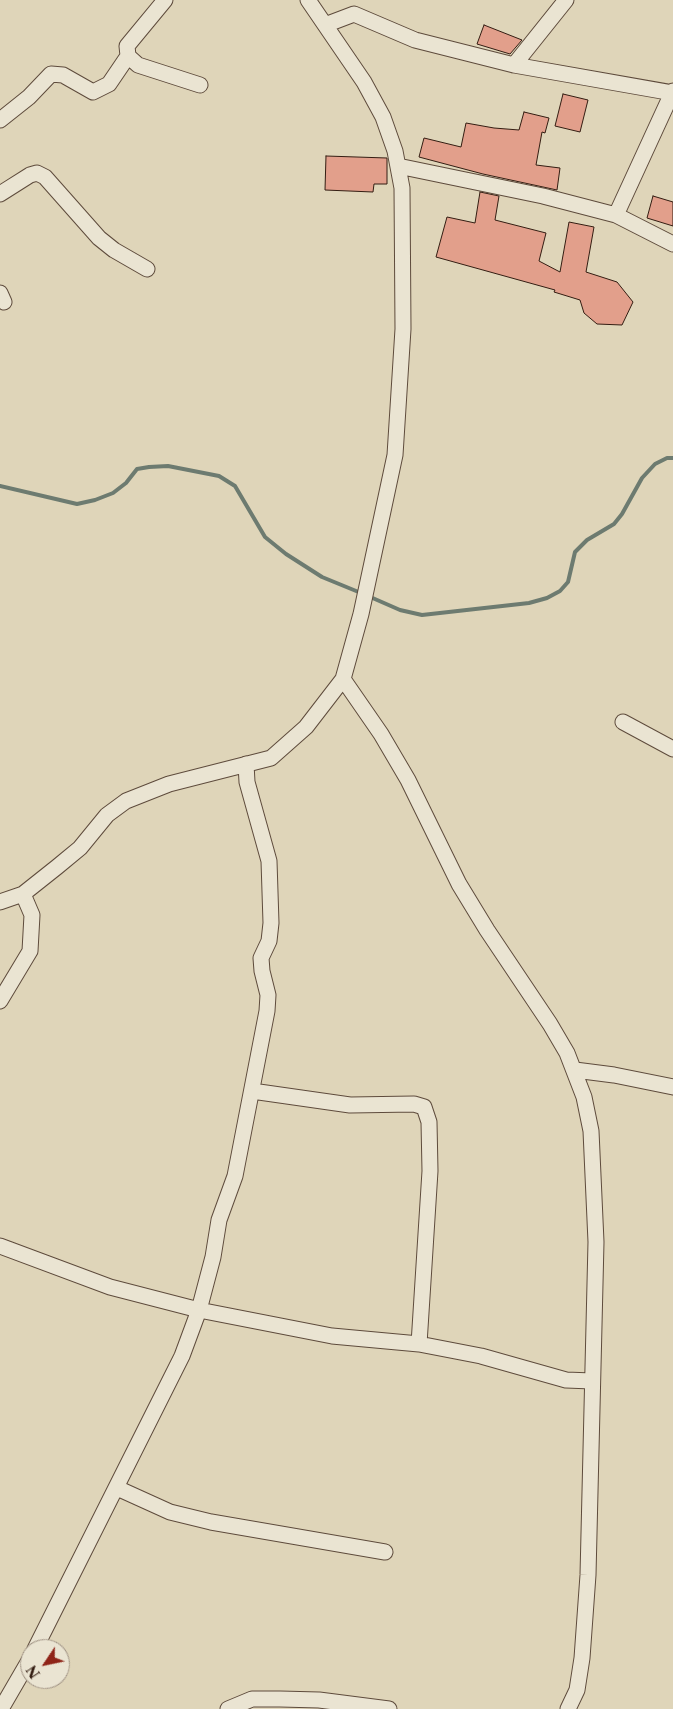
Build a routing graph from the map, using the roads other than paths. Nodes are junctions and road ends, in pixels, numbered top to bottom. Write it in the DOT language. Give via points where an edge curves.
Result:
graph roads {
  1 [pos="165,0"];
  2 [pos="308,0"];
  3 [pos="566,0"];
  4 [pos="325,25"];
  5 [pos="128,56"];
  6 [pos="514,65"];
  7 [pos="200,85"];
  8 [pos="673,92"];
  9 [pos="0,120"];
  10 [pos="398,166"];
  11 [pos="0,194"];
  12 [pos="616,215"];
  13 [pos="673,244"];
  14 [pos="147,269"];
  15 [pos="343,679"];
  16 [pos="623,722"];
  17 [pos="673,749"];
  18 [pos="246,764"];
  19 [pos="23,894"];
  20 [pos="0,902"];
  21 [pos="0,1001"];
  22 [pos="575,1070"];
  23 [pos="673,1087"];
  24 [pos="252,1092"];
  25 [pos="0,1246"];
  26 [pos="199,1310"];
  27 [pos="419,1344"];
  28 [pos="592,1381"];
  29 [pos="117,1488"];
  30 [pos="385,1552"];
  31 [pos="40,1639"];
  32 [pos="20,1677"];
  33 [pos="369,1707"];
  34 [pos="2,1709"];
  35 [pos="228,1709"];
  36 [pos="389,1709"];
  37 [pos="568,1709"];
  1 -- 5 [label="street" via="127,46"];
  2 -- 4 [label="street"];
  3 -- 6 [label="street"];
  4 -- 6 [label="street" via="354,14 415,40"];
  4 -- 10 [label="street" via="364,82 383,117"];
  5 -- 7 [label="street" via="138,65"];
  5 -- 9 [label="street" via="109,84 93,92 63,75 51,74"];
  6 -- 8 [label="street"];
  8 -- 12 [label="street"];
  10 -- 12 [label="street" via="543,196"];
  10 -- 15 [label="street" via="402,188 402,329 395,455 361,614"];
  11 -- 14 [label="street" via="30,175 37,173 45,177 99,238"];
  12 -- 13 [label="street"];
  15 -- 18 [label="street" via="306,727 271,758"];
  15 -- 22 [label="street" via="408,780 459,884 550,1024"];
  16 -- 17 [label="street"];
  18 -- 19 [label="street" via="169,784 126,801 107,815 80,848"];
  18 -- 24 [label="street" via="247,782 269,861 272,899 269,941 261,958 268,995 267,1011"];
  19 -- 20 [label="street"];
  19 -- 21 [label="street" via="32,915 30,951"];
  22 -- 23 [label="street"];
  22 -- 28 [label="street" via="591,1131 594,1172 596,1242"];
  24 -- 26 [label="street" via="235,1176 219,1220"];
  24 -- 27 [label="street" via="350,1105 414,1104 424,1107 429,1122 430,1171"];
  25 -- 26 [label="street" via="110,1287"];
  26 -- 27 [label="street" via="332,1336"];
  26 -- 29 [label="street" via="182,1356"];
  27 -- 28 [label="street" via="481,1356 566,1380"];
  28 -- 37 [label="street" via="588,1575 582,1658 577,1690"];
  29 -- 30 [label="street" via="170,1512 211,1522"];
  29 -- 31 [label="street"];
  32 -- 34 [label="street"];
  33 -- 35 [label="street" via="318,1700 252,1699"];
  33 -- 36 [label="street"];
}
